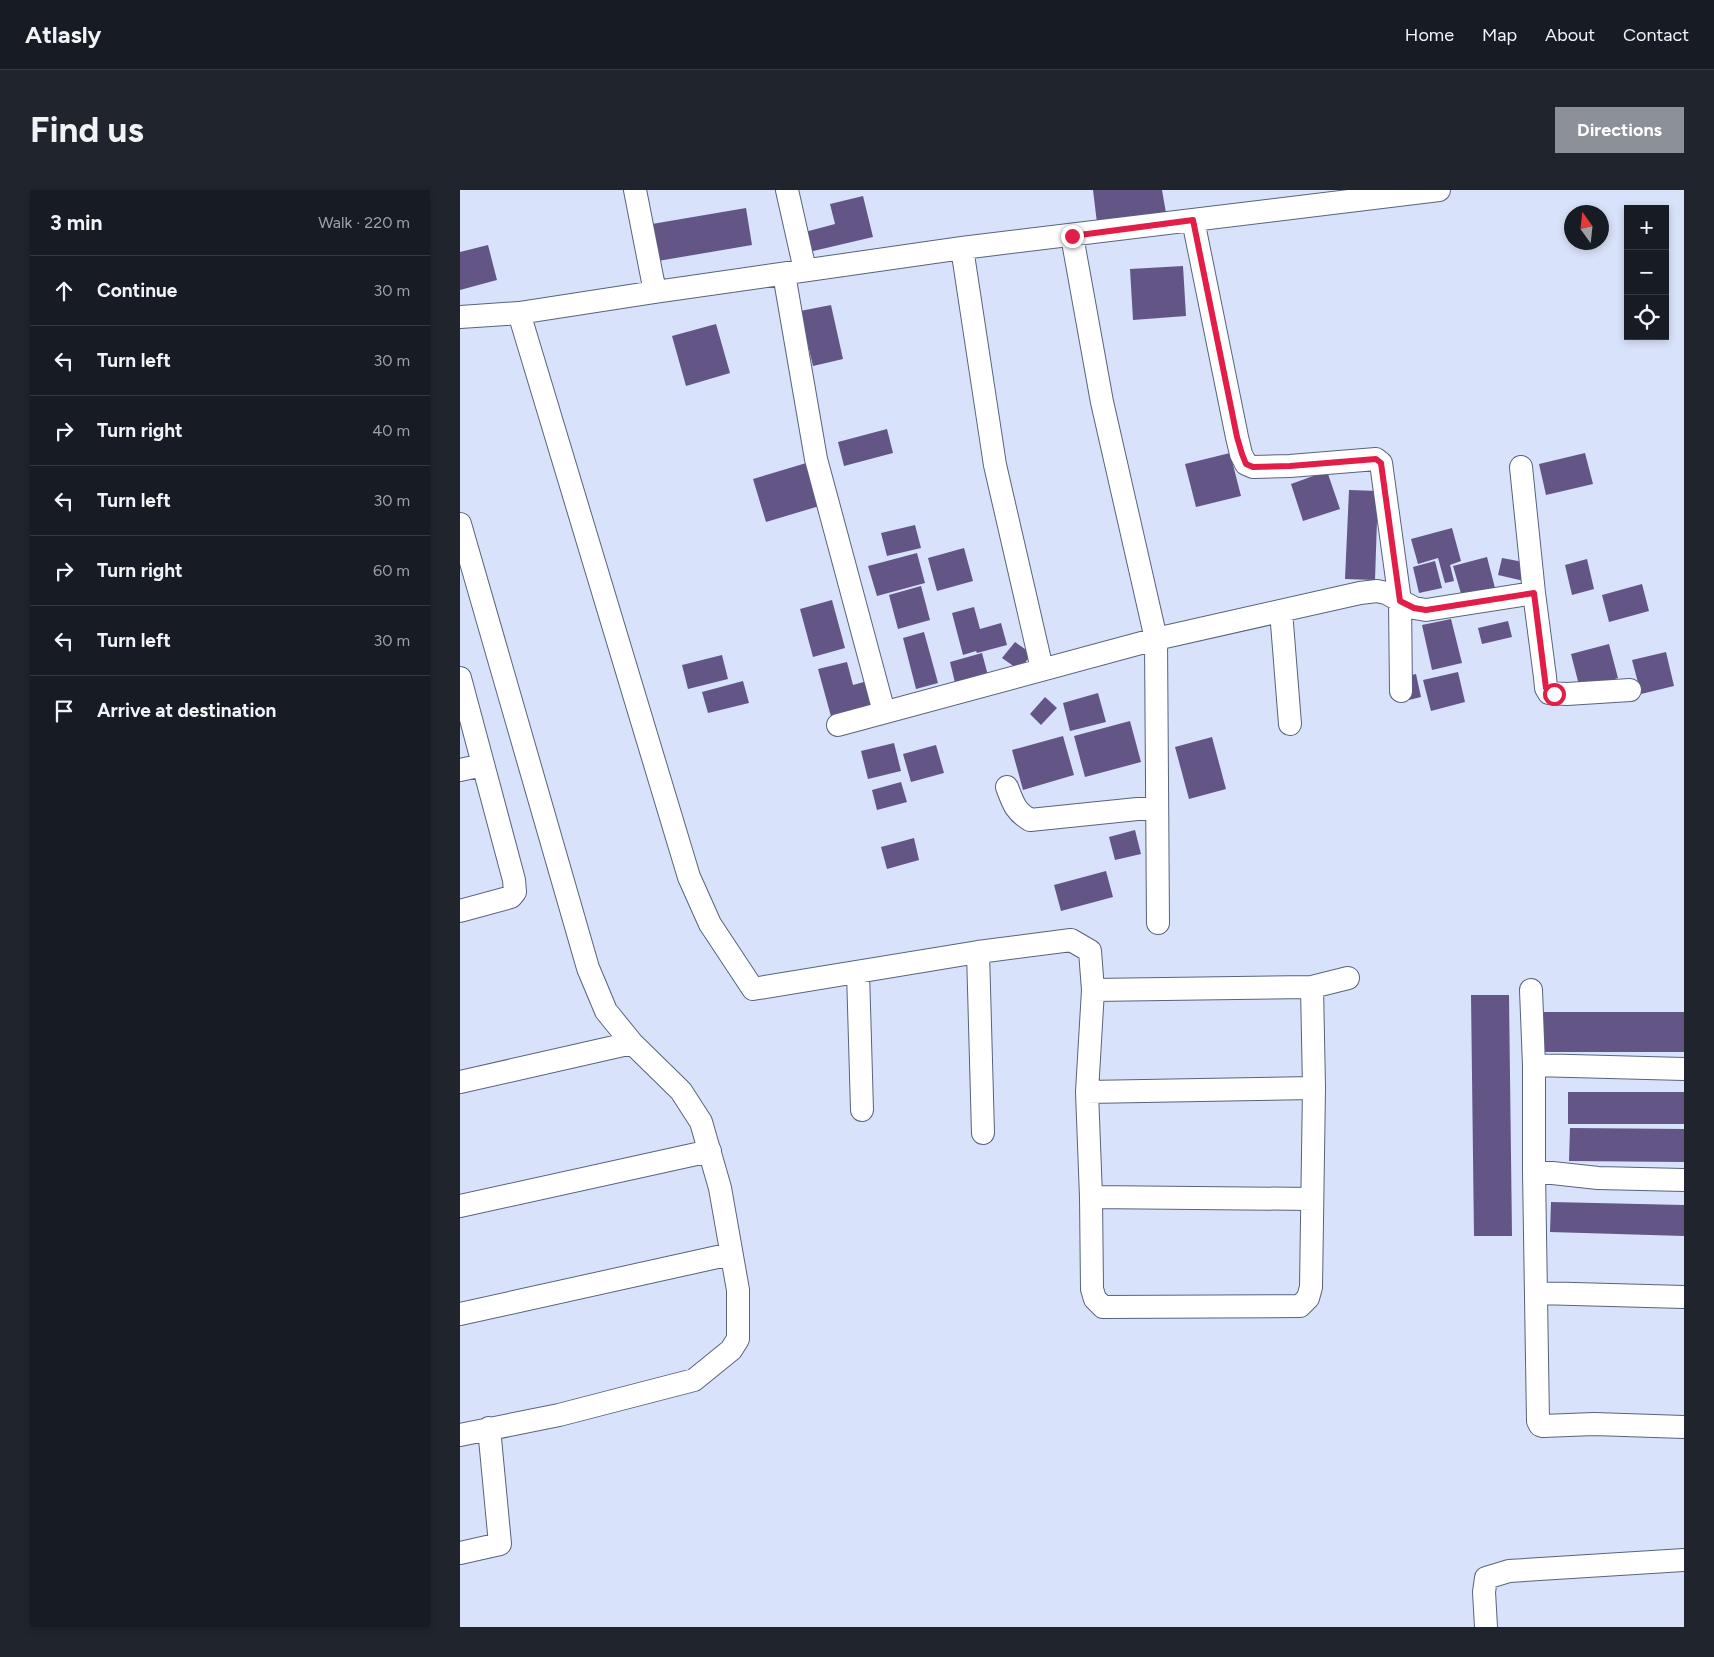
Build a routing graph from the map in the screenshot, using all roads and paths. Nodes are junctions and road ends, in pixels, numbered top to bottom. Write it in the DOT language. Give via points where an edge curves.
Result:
graph roads {
  1 [pos="635,190"];
  2 [pos="787,190"];
  3 [pos="1439,190"];
  4 [pos="1193,220"];
  5 [pos="1072,236"];
  6 [pos="962,248"];
  7 [pos="794,272"];
  8 [pos="655,292"];
  9 [pos="518,313"];
  10 [pos="460,317"];
  11 [pos="1521,467"];
  12 [pos="460,524"];
  13 [pos="1534,593"];
  14 [pos="1400,601"];
  15 [pos="1280,611"];
  16 [pos="1156,639"];
  17 [pos="1042,669"];
  18 [pos="460,678"];
  19 [pos="1630,690"];
  20 [pos="1401,691"];
  21 [pos="884,712"];
  22 [pos="1290,724"];
  23 [pos="838,725"];
  24 [pos="483,765"];
  25 [pos="460,770"];
  26 [pos="1007,787"];
  27 [pos="1157,807"];
  28 [pos="460,911"];
  29 [pos="1158,923"];
  30 [pos="978,952"];
  31 [pos="858,972"];
  32 [pos="1348,978"];
  33 [pos="1312,987"];
  34 [pos="1093,990"];
  35 [pos="1531,990"];
  36 [pos="632,1043"];
  37 [pos="1534,1065"];
  38 [pos="1684,1070"];
  39 [pos="460,1082"];
  40 [pos="1314,1088"];
  41 [pos="1088,1092"];
  42 [pos="862,1110"];
  43 [pos="983,1133"];
  44 [pos="710,1151"];
  45 [pos="1534,1171"];
  46 [pos="1684,1180"];
  47 [pos="1091,1197"];
  48 [pos="1312,1199"];
  49 [pos="460,1206"];
  50 [pos="731,1254"];
  51 [pos="1537,1293"];
  52 [pos="1684,1296"];
  53 [pos="460,1314"];
  54 [pos="1684,1427"];
  55 [pos="489,1428"];
  56 [pos="460,1435"];
  57 [pos="460,1553"];
  58 [pos="1684,1560"];
  59 [pos="1486,1627"];
  1 -- 8 [label="street"];
  2 -- 7 [label="street"];
  3 -- 4 [label="street"];
  4 -- 5 [label="street"];
  4 -- 14 [label="street" via="1237,437 1246,464 1253,467 1290,466 1376,459 1381,463"];
  5 -- 6 [label="street"];
  5 -- 16 [label="street" via="1102,402"];
  6 -- 7 [label="street"];
  6 -- 17 [label="street" via="995,465"];
  7 -- 8 [label="street"];
  7 -- 21 [label="street" via="816,459"];
  8 -- 9 [label="street"];
  9 -- 10 [label="street"];
  9 -- 31 [label="street" via="689,877 710,924 753,989"];
  11 -- 13 [label="street"];
  12 -- 36 [label="street" via="588,968 606,1011"];
  13 -- 14 [label="street" via="1426,610"];
  13 -- 19 [label="street" via="1549,693"];
  14 -- 15 [label="street" via="1386,593 1368,592"];
  14 -- 20 [label="street"];
  15 -- 16 [label="street"];
  15 -- 22 [label="street"];
  16 -- 17 [label="street"];
  16 -- 27 [label="street"];
  17 -- 21 [label="street"];
  18 -- 24 [label="street"];
  21 -- 23 [label="street"];
  24 -- 25 [label="street"];
  24 -- 28 [label="street" via="515,892 511,897"];
  26 -- 27 [label="street" via="1014,806 1030,820"];
  27 -- 29 [label="street"];
  30 -- 31 [label="street"];
  30 -- 34 [label="street" via="1071,940 1090,951"];
  30 -- 43 [label="street"];
  31 -- 42 [label="street"];
  32 -- 33 [label="street"];
  33 -- 34 [label="street"];
  33 -- 40 [label="street"];
  34 -- 41 [label="street"];
  35 -- 37 [label="street"];
  36 -- 39 [label="street"];
  36 -- 44 [label="street" via="680,1091 701,1122"];
  37 -- 38 [label="street"];
  37 -- 45 [label="street"];
  40 -- 41 [label="street"];
  40 -- 48 [label="street"];
  41 -- 47 [label="street"];
  44 -- 49 [label="street"];
  44 -- 50 [label="street"];
  45 -- 46 [label="street" via="1598,1178"];
  45 -- 51 [label="street"];
  47 -- 48 [label="street"];
  47 -- 48 [label="street" via="1092,1289 1095,1299 1103,1307 1300,1306 1308,1298 1311,1287"];
  50 -- 53 [label="street"];
  50 -- 55 [label="street" via="738,1290 738,1339 730,1350 694,1380 559,1415"];
  51 -- 52 [label="street"];
  51 -- 54 [label="street" via="1540,1425"];
  55 -- 56 [label="street"];
  55 -- 57 [label="street" via="500,1544"];
  58 -- 59 [label="street" via="1509,1572 1486,1578"];
}
